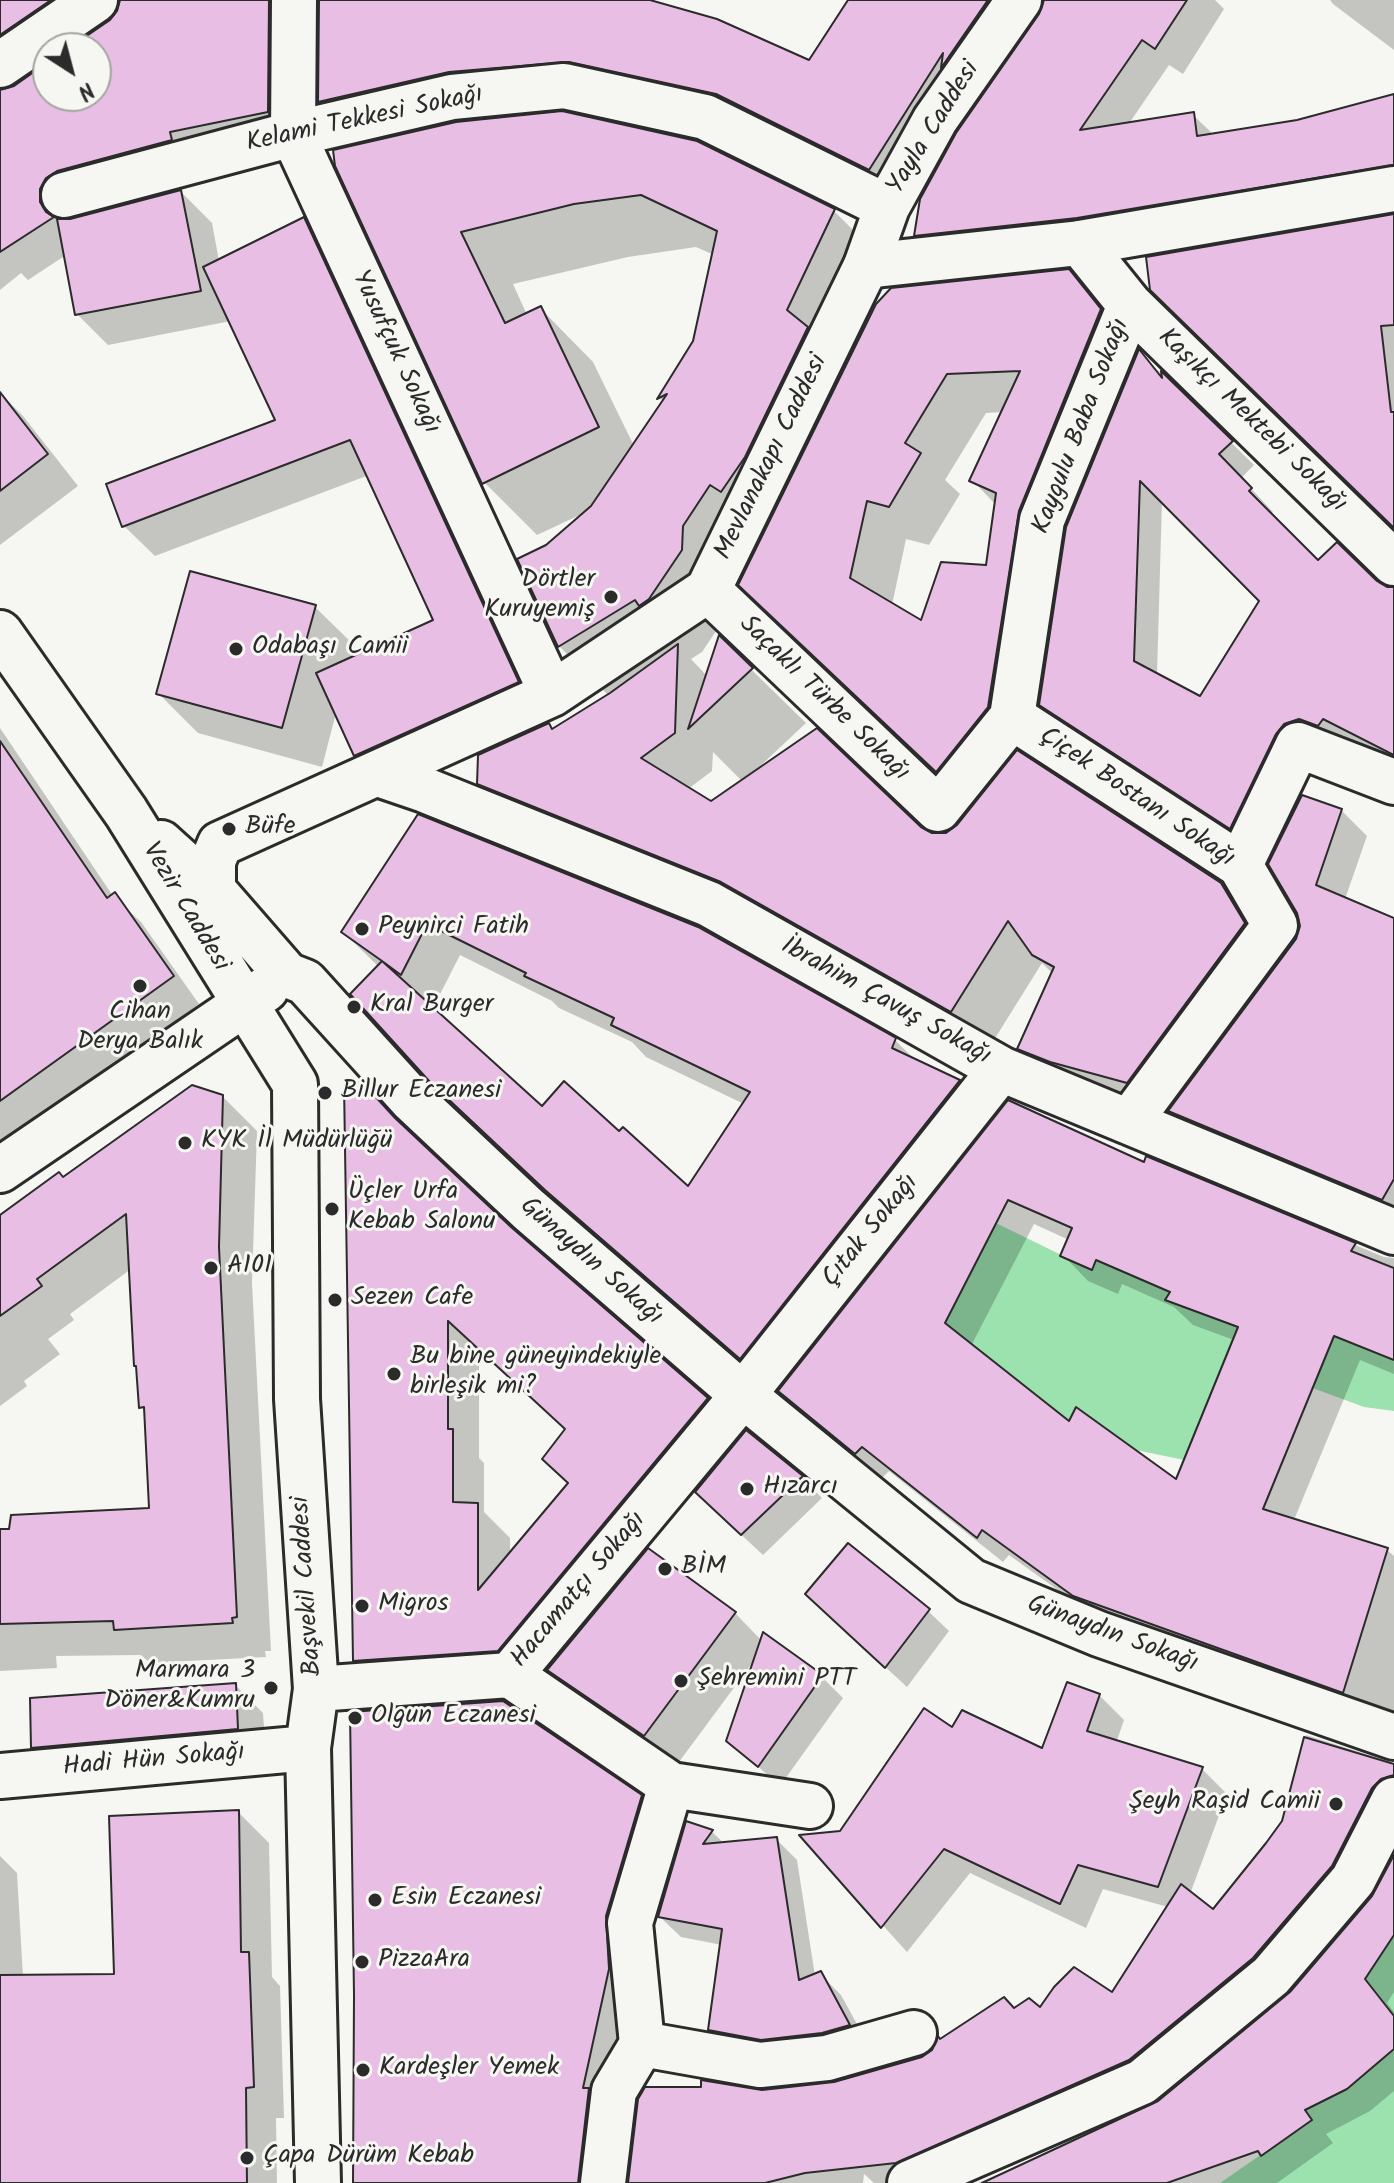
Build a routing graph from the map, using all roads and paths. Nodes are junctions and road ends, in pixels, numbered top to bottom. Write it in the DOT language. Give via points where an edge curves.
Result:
graph roads {
  1 [pos="95,0"];
  2 [pos="294,0"];
  3 [pos="1019,0"];
  4 [pos="0,65"];
  5 [pos="293,134"];
  6 [pos="1394,189"];
  7 [pos="64,195"];
  8 [pos="887,207"];
  9 [pos="1080,243"];
  10 [pos="866,266"];
  11 [pos="1130,305"];
  12 [pos="1394,563"];
  13 [pos="708,590"];
  14 [pos="0,633"];
  15 [pos="552,694"];
  16 [pos="1012,717"];
  17 [pos="378,774"];
  18 [pos="1394,782"];
  19 [pos="126,812"];
  20 [pos="1240,865"];
  21 [pos="213,890"];
  22 [pos="287,975"];
  23 [pos="243,1003"];
  24 [pos="1001,1069"];
  25 [pos="1129,1122"];
  26 [pos="0,1170"];
  27 [pos="1388,1217"];
  28 [pos="743,1395"];
  29 [pos="510,1675"];
  30 [pos="316,1689"];
  31 [pos="1394,1737"];
  32 [pos="308,1748"];
  33 [pos="0,1776"];
  34 [pos="671,1785"];
  35 [pos="1394,1800"];
  36 [pos="810,1806"];
  37 [pos="914,2033"];
  38 [pos="642,2044"];
  39 [pos="318,2183"];
  40 [pos="603,2183"];
  41 [pos="910,2183"];
  1 -- 4 [label="street"];
  2 -- 5 [label="street, Yusufçuk Sokağı"];
  3 -- 8 [label="street, Yayla Caddesi" via="935,120"];
  5 -- 7 [label="street, Kelami Tekkesi Sokağı"];
  5 -- 8 [label="street, Kelami Tekkesi Sokağı" via="452,97 564,86 705,117"];
  5 -- 15 [label="street, Yusufçuk Sokağı"];
  6 -- 9 [label="street"];
  8 -- 10 [label="street, Yayla Caddesi"];
  9 -- 10 [label="street"];
  9 -- 11 [label="street, Kaşıkçı Mektebi Sokağı"];
  10 -- 13 [label="street, Mevlanakapı Caddesi"];
  11 -- 12 [label="street, Kaşıkçı Mektebi Sokağı"];
  11 -- 16 [label="street, Kaygulu Baba Sokağı" via="1042,520"];
  13 -- 15 [label="street, Mevlanakapı Caddesi"];
  13 -- 16 [label="street, Saçaklı Türbe Sokağı" via="938,809"];
  14 -- 19 [label="street"];
  15 -- 17 [label="street, Mevlanakapı Caddesi"];
  16 -- 20 [label="street, Çiçek Bostanı Sokağı"];
  17 -- 21 [label="street, Mevlanakapı Caddesi" via="220,844 213,861"];
  17 -- 24 [label="street, İbrahim Çavuş Sokağı" via="709,904"];
  18 -- 20 [label="street" via="1298,745"];
  19 -- 21 [label="street, Günaydın Sokağı"];
  19 -- 23 [label="street, Vezir Caddesi"];
  20 -- 25 [label="street, Çiçek Bostanı Sokağı" via="1275,925"];
  21 -- 22 [label="street, Günaydın Sokağı"];
  22 -- 23 [label="street"];
  22 -- 28 [label="street, Günaydın Sokağı" via="305,982 412,1100 528,1209"];
  23 -- 26 [label="street"];
  23 -- 30 [label="street, Başvekil Caddesi" via="295,1084 297,1399"];
  24 -- 25 [label="street, İbrahim Çavuş Sokağı"];
  24 -- 28 [label="street, Çıtak Sokağı"];
  25 -- 27 [label="street, İbrahim Çavuş Sokağı"];
  28 -- 29 [label="street, Hacamatçı Sokağı"];
  28 -- 31 [label="street, Günaydın Sokağı" via="971,1581 1099,1634"];
  29 -- 30 [label="street, Hacamatçı Sokağı"];
  29 -- 34 [label="street"];
  30 -- 32 [label="street, Başvekil Caddesi"];
  32 -- 33 [label="street, Hadi Hün Sokağı"];
  32 -- 39 [label="street, Başvekil Caddesi"];
  34 -- 36 [label="street"];
  34 -- 38 [label="street" via="630,1923"];
  35 -- 41 [label="street" via="1353,1880 1271,1976 1142,2082"];
  37 -- 38 [label="street" via="827,2058 760,2065"];
  38 -- 40 [label="street" via="614,2091"];
}
